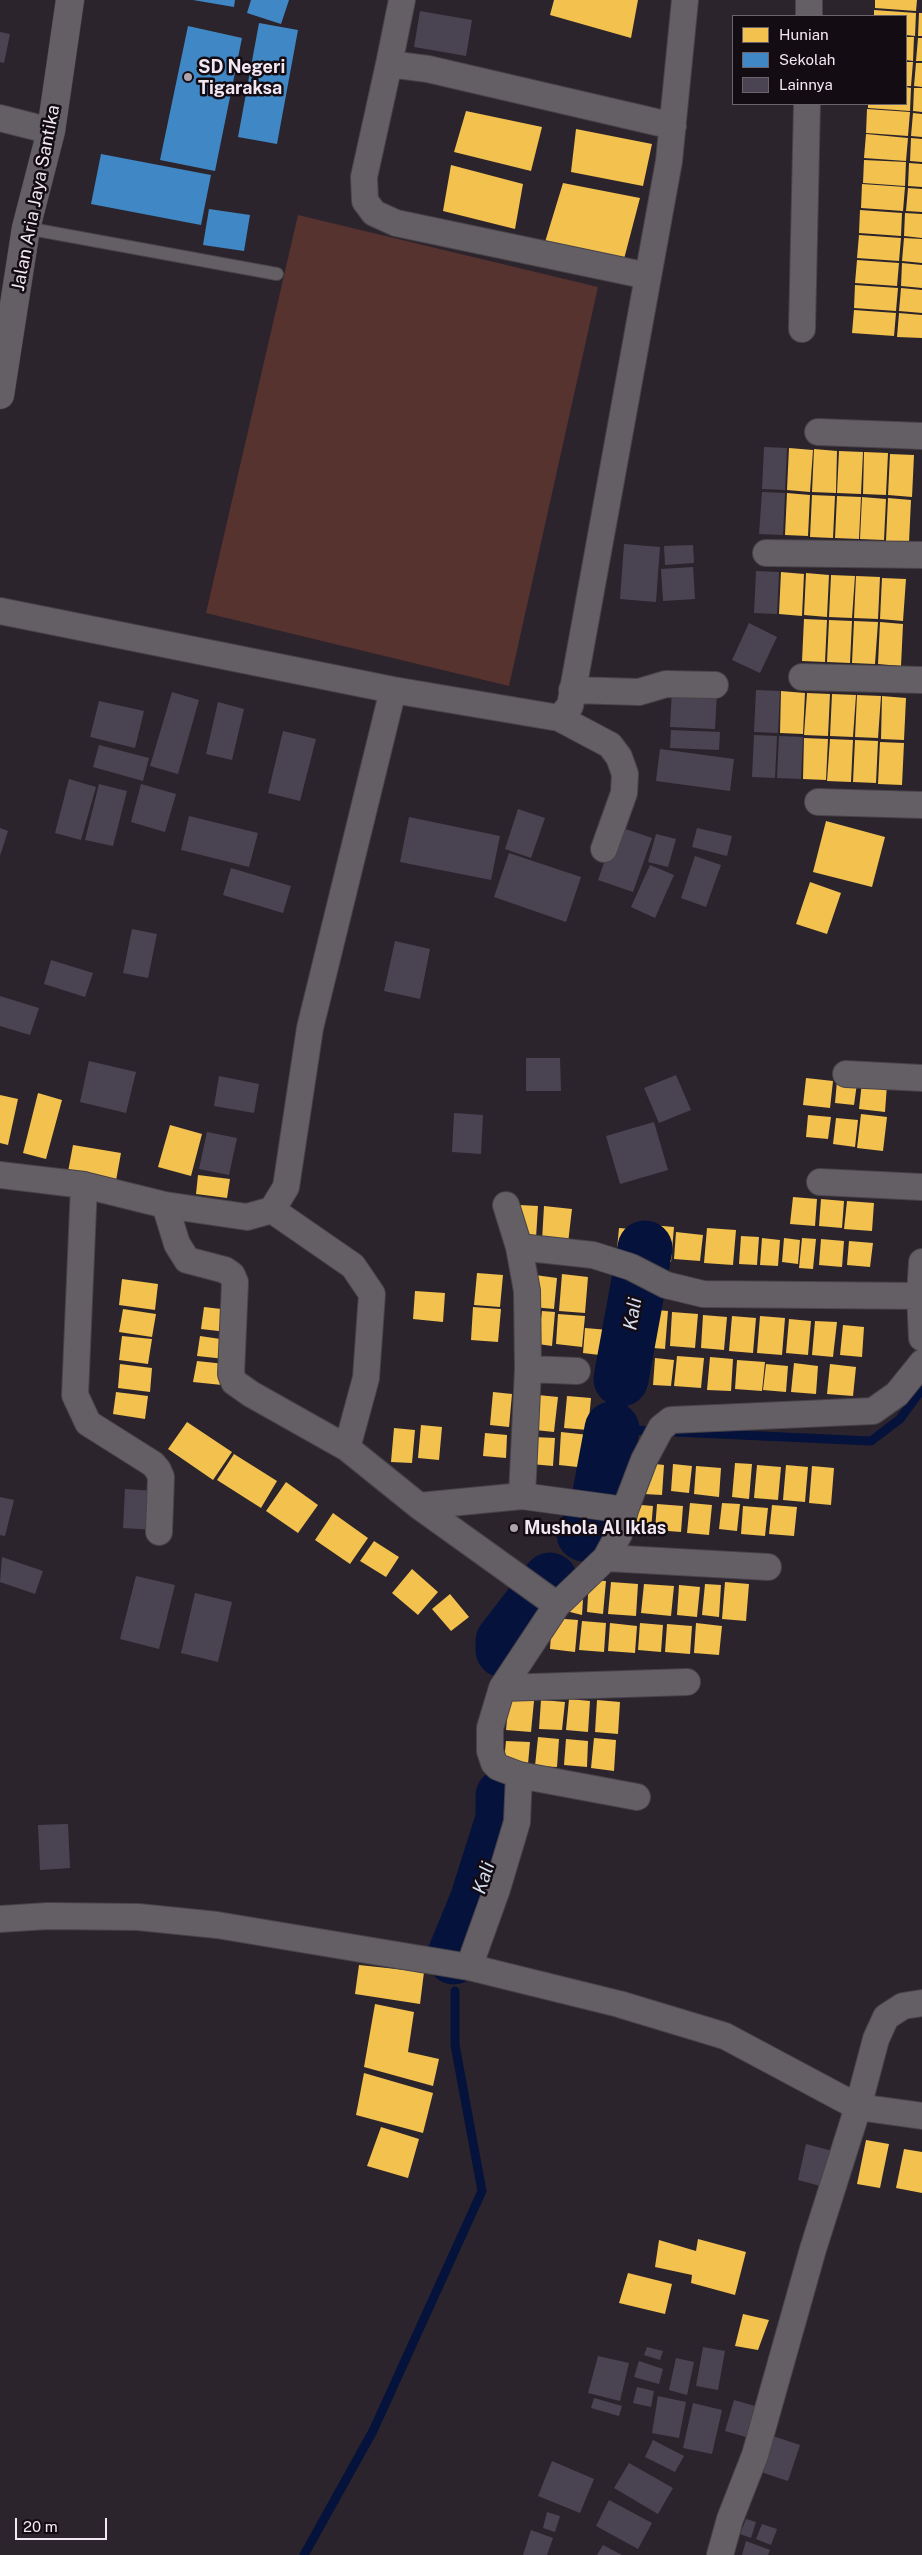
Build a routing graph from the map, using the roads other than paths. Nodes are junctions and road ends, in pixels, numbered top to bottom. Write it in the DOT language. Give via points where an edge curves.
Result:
graph roads {
  1 [pos="70,0"];
  2 [pos="402,0"];
  3 [pos="685,0"];
  4 [pos="810,0"];
  5 [pos="809,15"];
  6 [pos="389,64"];
  7 [pos="807,105"];
  8 [pos="0,118"];
  9 [pos="673,126"];
  10 [pos="51,131"];
  11 [pos="26,228"];
  12 [pos="277,274"];
  13 [pos="648,276"];
  14 [pos="802,329"];
  15 [pos="0,396"];
  16 [pos="818,432"];
  17 [pos="922,436"];
  18 [pos="766,553"];
  19 [pos="922,555"];
  20 [pos="0,611"];
  21 [pos="802,677"];
  22 [pos="922,680"];
  23 [pos="715,685"];
  24 [pos="394,690"];
  25 [pos="572,690"];
  26 [pos="559,718"];
  27 [pos="818,802"];
  28 [pos="922,805"];
  29 [pos="604,849"];
  30 [pos="846,1074"];
  31 [pos="922,1078"];
  32 [pos="0,1175"];
  33 [pos="820,1182"];
  34 [pos="84,1185"];
  35 [pos="922,1187"];
  36 [pos="165,1205"];
  37 [pos="506,1205"];
  38 [pos="272,1210"];
  39 [pos="519,1247"];
  40 [pos="922,1262"];
  41 [pos="921,1296"];
  42 [pos="922,1338"];
  43 [pos="922,1363"];
  44 [pos="528,1369"];
  45 [pos="577,1371"];
  46 [pos="346,1448"];
  47 [pos="522,1496"];
  48 [pos="419,1506"];
  49 [pos="625,1510"];
  50 [pos="159,1532"];
  51 [pos="606,1558"];
  52 [pos="768,1567"];
  53 [pos="557,1605"];
  54 [pos="688,1682"];
  55 [pos="502,1688"];
  56 [pos="518,1775"];
  57 [pos="638,1796"];
  58 [pos="0,1919"];
  59 [pos="469,1967"];
  60 [pos="922,2003"];
  61 [pos="858,2107"];
  62 [pos="922,2116"];
  63 [pos="720,2555"];
  1 -- 10 [label="street, Jalan Aria Jaya Santika"];
  2 -- 6 [label="street"];
  3 -- 9 [label="street"];
  4 -- 5 [label="street"];
  6 -- 9 [label="street" via="428,69"];
  6 -- 13 [label="street" via="364,177 365,201 374,213 396,223"];
  7 -- 14 [label="street"];
  8 -- 10 [label="street"];
  9 -- 13 [label="street"];
  10 -- 11 [label="street, Jalan Aria Jaya Santika"];
  11 -- 12 [label="lane"];
  11 -- 15 [label="street, Jalan Aria Jaya Santika"];
  13 -- 25 [label="street"];
  16 -- 17 [label="street"];
  18 -- 19 [label="street"];
  20 -- 24 [label="street"];
  21 -- 22 [label="street"];
  23 -- 25 [label="street" via="666,684 639,692"];
  24 -- 26 [label="street"];
  24 -- 38 [label="street" via="310,1028 286,1187"];
  25 -- 26 [label="street" via="570,706"];
  26 -- 29 [label="street" via="610,745 625,774 624,793"];
  27 -- 28 [label="street"];
  30 -- 31 [label="street"];
  32 -- 34 [label="street"];
  33 -- 35 [label="street"];
  34 -- 36 [label="street"];
  34 -- 50 [label="street" via="76,1395 88,1423 158,1470 161,1477"];
  36 -- 38 [label="street" via="247,1217"];
  36 -- 46 [label="street" via="177,1244 187,1260 232,1274 235,1282 231,1374 234,1382"];
  37 -- 39 [label="street"];
  38 -- 46 [label="street" via="353,1266 372,1294 366,1378"];
  39 -- 41 [label="street" via="593,1254 666,1284 703,1294"];
  39 -- 44 [label="street" via="527,1291"];
  40 -- 41 [label="street"];
  41 -- 42 [label="street"];
  43 -- 49 [label="street" via="897,1394 874,1411 671,1420 661,1428 644,1460"];
  44 -- 45 [label="street"];
  44 -- 47 [label="street"];
  46 -- 48 [label="street"];
  47 -- 48 [label="street"];
  47 -- 49 [label="street"];
  48 -- 53 [label="street"];
  49 -- 51 [label="street" via="619,1534"];
  51 -- 52 [label="street"];
  51 -- 53 [label="street"];
  53 -- 55 [label="street"];
  54 -- 55 [label="street"];
  55 -- 56 [label="street" via="490,1728 490,1751 494,1763"];
  56 -- 57 [label="street"];
  56 -- 59 [label="street" via="517,1822"];
  58 -- 59 [label="street" via="48,1916 148,1918 217,1926"];
  59 -- 61 [label="street" via="619,2004 725,2036"];
  60 -- 61 [label="street" via="903,2006 886,2018 876,2039"];
  61 -- 62 [label="street"];
  61 -- 63 [label="street" via="813,2249 755,2455"];
}
